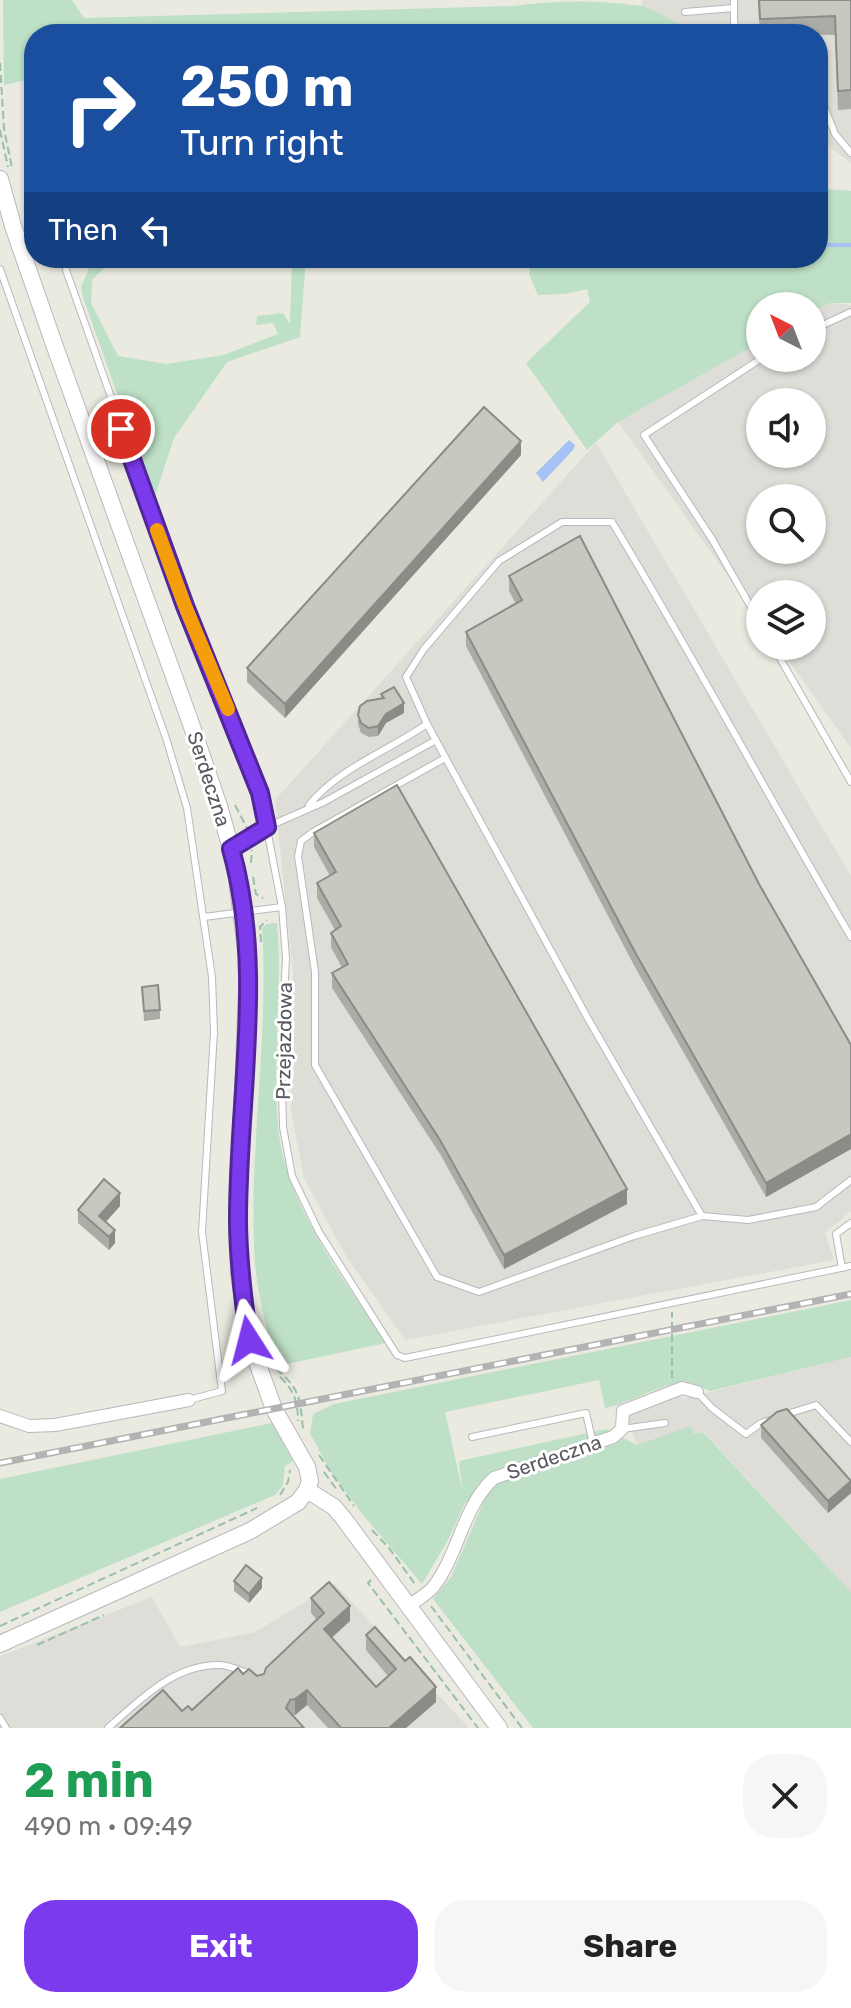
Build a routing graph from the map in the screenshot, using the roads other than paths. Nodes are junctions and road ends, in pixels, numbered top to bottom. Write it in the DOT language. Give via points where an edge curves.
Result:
graph roads {
  1 [pos="734,0"];
  2 [pos="734,8"];
  3 [pos="685,12"];
  4 [pos="736,24"];
  5 [pos="828,116"];
  6 [pos="851,153"];
  7 [pos="6,174"];
  8 [pos="24,257"];
  9 [pos="28,268"];
  10 [pos="0,269"];
  11 [pos="66,270"];
  12 [pos="851,312"];
  13 [pos="826,324"];
  14 [pos="746,368"];
  15 [pos="746,598"];
  16 [pos="781,660"];
  17 [pos="427,724"];
  18 [pos="436,740"];
  19 [pos="445,758"];
  20 [pos="851,782"];
  21 [pos="307,807"];
  22 [pos="267,827"];
  23 [pos="231,849"];
  24 [pos="282,907"];
  25 [pos="243,913"];
  26 [pos="204,917"];
  27 [pos="851,937"];
  28 [pos="851,1180"];
  29 [pos="702,1216"];
  30 [pos="851,1223"];
  31 [pos="851,1266"];
  32 [pos="842,1268"];
  33 [pos="697,1392"];
  34 [pos="189,1400"];
  35 [pos="0,1416"];
  36 [pos="665,1423"];
  37 [pos="622,1429"];
  38 [pos="472,1437"];
  39 [pos="851,1442"];
  40 [pos="593,1444"];
  41 [pos="307,1490"];
  42 [pos="410,1605"];
  43 [pos="0,1644"];
  44 [pos="260,1685"];
  45 [pos="0,1718"];
  46 [pos="6,1728"];
  47 [pos="108,1728"];
  48 [pos="499,1728"];
  1 -- 2 [label="lane"];
  2 -- 3 [label="lane"];
  2 -- 4 [label="lane"];
  5 -- 6 [label="lane"];
  7 -- 8 [label="street, Serdeczna" via="13,226"];
  9 -- 23 [label="street, Serdeczna"];
  10 -- 26 [label="lane" via="166,738 187,808"];
  11 -- 22 [label="lane, Przejazdowa" via="185,606 260,793"];
  12 -- 13 [label="lane"];
  14 -- 15 [label="lane" via="644,435"];
  16 -- 20 [label="lane"];
  17 -- 18 [label="lane"];
  17 -- 21 [label="lane" via="368,757"];
  17 -- 27 [label="lane" via="406,677 499,561 562,522 612,522"];
  18 -- 19 [label="lane"];
  18 -- 21 [label="lane"];
  19 -- 29 [label="lane"];
  19 -- 29 [label="lane" via="301,841 298,856 315,972 315,1065 437,1277 479,1292"];
  21 -- 22 [label="lane"];
  22 -- 23 [label="lane"];
  22 -- 24 [label="lane, Przejazdowa"];
  23 -- 25 [label="street, Serdeczna"];
  24 -- 25 [label="lane"];
  24 -- 32 [label="lane, Przejazdowa" via="283,1127 292,1176 319,1232 397,1355 405,1358"];
  25 -- 26 [label="lane"];
  25 -- 41 [label="street, Serdeczna" via="248,965 239,1273 249,1340 274,1409 305,1462"];
  26 -- 34 [label="lane" via="214,1032 202,1232 222,1391"];
  28 -- 29 [label="lane" via="816,1207 748,1220"];
  30 -- 32 [label="lane" via="836,1234"];
  31 -- 32 [label="lane, Przejazdowa"];
  33 -- 37 [label="street, Serdeczna" via="682,1388 623,1411"];
  33 -- 39 [label="lane" via="746,1434 761,1423 816,1405"];
  34 -- 35 [label="street" via="55,1425 29,1426"];
  36 -- 37 [label="lane"];
  37 -- 40 [label="street, Serdeczna"];
  38 -- 40 [label="lane" via="586,1413"];
  40 -- 42 [label="street, Serdeczna" via="494,1478 480,1491 447,1567 432,1589"];
  41 -- 42 [label="street" via="334,1507"];
  41 -- 43 [label="street" via="285,1512 250,1531"];
  42 -- 48 [label="street"];
  44 -- 47 [label="lane" via="250,1674 221,1664 190,1669 156,1686"];
  45 -- 46 [label="lane"];
}
